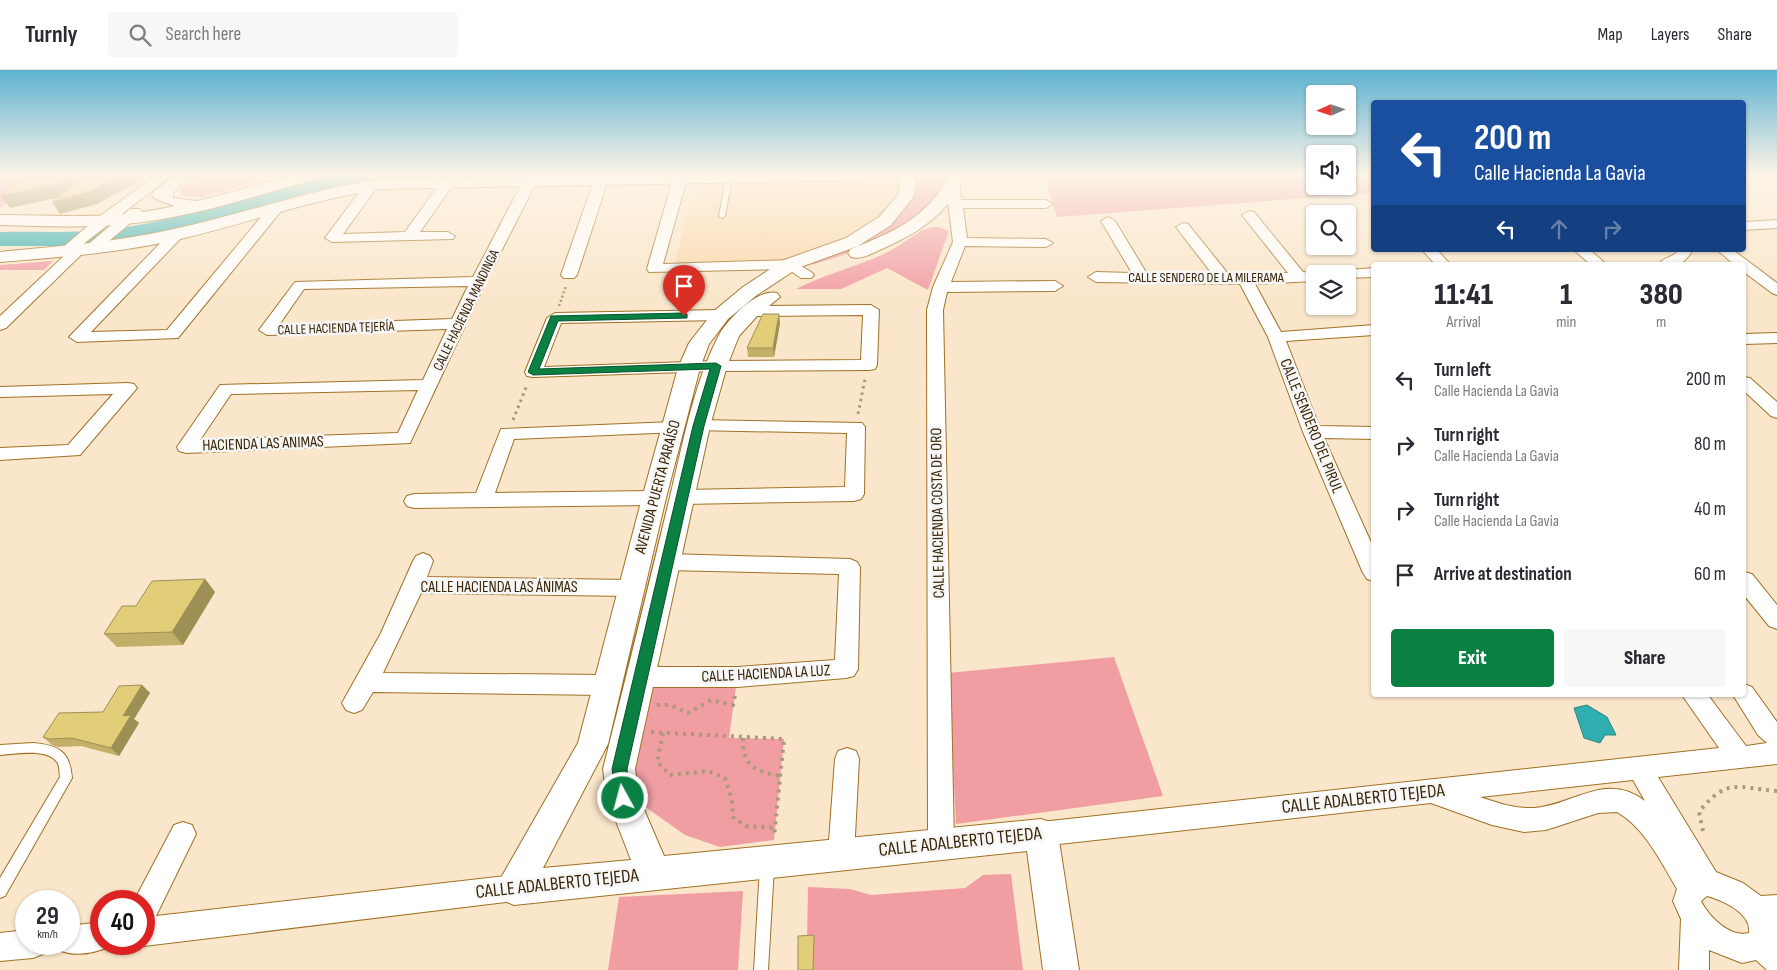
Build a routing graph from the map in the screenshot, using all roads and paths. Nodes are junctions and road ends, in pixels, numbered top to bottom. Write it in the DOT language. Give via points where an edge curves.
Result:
graph roads {
  1 [pos="76,217"];
  2 [pos="107,217"];
  3 [pos="129,217"];
  4 [pos="148,217"];
  5 [pos="242,217"];
  6 [pos="269,217"];
  7 [pos="348,217"];
  8 [pos="423,217"];
  9 [pos="511,217"];
  10 [pos="589,217"];
  11 [pos="669,217"];
  12 [pos="888,217"];
  13 [pos="926,217"];
  14 [pos="958,217"];
  15 [pos="1250,217"];
  16 [pos="0,220"];
  17 [pos="56,221"];
  18 [pos="1108,221"];
  19 [pos="123,222"];
  20 [pos="99,223"];
  21 [pos="1777,224"];
  22 [pos="1746,226"];
  23 [pos="1183,227"];
  24 [pos="177,234"];
  25 [pos="410,236"];
  26 [pos="448,236"];
  27 [pos="960,242"];
  28 [pos="1046,243"];
  29 [pos="79,249"];
  30 [pos="1431,252"];
  31 [pos="1583,252"];
  32 [pos="1685,252"];
  33 [pos="1727,252"];
  34 [pos="0,256"];
  35 [pos="1441,262"];
  36 [pos="1596,262"];
  37 [pos="1673,262"];
  38 [pos="1740,262"];
  39 [pos="1746,267"];
  40 [pos="798,270"];
  41 [pos="1371,272"];
  42 [pos="1356,273"];
  43 [pos="570,275"];
  44 [pos="1096,277"];
  45 [pos="1299,277"];
  46 [pos="1306,277"];
  47 [pos="1142,278"];
  48 [pos="1224,279"];
  49 [pos="1245,280"];
  50 [pos="478,281"];
  51 [pos="1055,286"];
  52 [pos="941,287"];
  53 [pos="1777,290"];
  54 [pos="751,311"];
  55 [pos="721,315"];
  56 [pos="555,318"];
  57 [pos="459,324"];
  58 [pos="0,325"];
  59 [pos="1371,330"];
  60 [pos="1276,337"];
  61 [pos="1777,338"];
  62 [pos="1746,340"];
  63 [pos="869,365"];
  64 [pos="716,366"];
  65 [pos="689,368"];
  66 [pos="533,372"];
  67 [pos="1746,384"];
  68 [pos="430,385"];
  69 [pos="0,392"];
  70 [pos="1777,412"];
  71 [pos="699,426"];
  72 [pos="856,427"];
  73 [pos="673,428"];
  74 [pos="508,432"];
  75 [pos="1312,432"];
  76 [pos="1371,433"];
  77 [pos="404,439"];
  78 [pos="0,454"];
  79 [pos="684,497"];
  80 [pos="654,498"];
  81 [pos="483,500"];
  82 [pos="414,501"];
  83 [pos="422,561"];
  84 [pos="667,562"];
  85 [pos="1371,562"];
  86 [pos="1746,582"];
  87 [pos="414,585"];
  88 [pos="632,588"];
  89 [pos="1777,620"];
  90 [pos="641,676"];
  91 [pos="738,677"];
  92 [pos="367,682"];
  93 [pos="606,685"];
  94 [pos="1695,697"];
  95 [pos="1746,697"];
  96 [pos="354,703"];
  97 [pos="631,719"];
  98 [pos="663,733"];
  99 [pos="1777,737"];
  100 [pos="743,738"];
  101 [pos="0,750"];
  102 [pos="1777,753"];
  103 [pos="1740,757"];
  104 [pos="847,758"];
  105 [pos="1639,768"];
  106 [pos="619,769"];
  107 [pos="579,772"];
  108 [pos="780,776"];
  109 [pos="1777,791"];
  110 [pos="1428,792"];
  111 [pos="775,828"];
  112 [pos="183,834"];
  113 [pos="1041,834"];
  114 [pos="1706,841"];
  115 [pos="941,844"];
  116 [pos="841,855"];
  117 [pos="767,863"];
  118 [pos="652,874"];
  119 [pos="1699,885"];
  120 [pos="514,888"];
  121 [pos="155,890"];
  122 [pos="0,891"];
  123 [pos="1766,910"];
  124 [pos="1695,919"];
  125 [pos="155,931"];
  126 [pos="15,946"];
  127 [pos="0,947"];
  128 [pos="1769,952"];
  129 [pos="762,970"];
  130 [pos="1061,970"];
  131 [pos="1694,970"];
  1 -- 17 [label="street"];
  2 -- 20 [label="street"];
  3 -- 19 [label="street"];
  4 -- 19 [label="street"];
  5 -- 24 [label="street"];
  6 -- 24 [label="street" via="172,334 77,337"];
  7 -- 25 [label="street" via="332,238"];
  8 -- 25 [label="street"];
  9 -- 50 [label="street, CALLE HACIENDA MANDINGA"];
  10 -- 43 [label="street"];
  11 -- 40 [label="street" via="654,269"];
  12 -- 40 [label="street, AVENIDA PUERTA PARAÍSO" via="852,242"];
  13 -- 40 [label="street, AVENIDA PUERTA PARAÍSO" via="897,236"];
  14 -- 27 [label="street, CALLE HACIENDA COSTA DE ORO"];
  15 -- 45 [label="street"];
  16 -- 17 [label="street"];
  17 -- 20 [label="street"];
  18 -- 47 [label="street"];
  19 -- 20 [label="street"];
  19 -- 29 [label="street"];
  20 -- 29 [label="street"];
  21 -- 22 [label="street"];
  23 -- 48 [label="street"];
  24 -- 29 [label="street"];
  25 -- 26 [label="street"];
  27 -- 28 [label="street"];
  27 -- 52 [label="street, CALLE HACIENDA COSTA DE ORO"];
  29 -- 34 [label="street"];
  29 -- 58 [label="street"];
  30 -- 35 [label="street"];
  31 -- 36 [label="street"];
  32 -- 37 [label="street"];
  33 -- 38 [label="street"];
  39 -- 53 [label="street"];
  40 -- 54 [label="street, AVENIDA PUERTA PARAÍSO" via="779,290"];
  40 -- 55 [label="street, AVENIDA PUERTA PARAÍSO" via="750,290"];
  41 -- 42 [label="street"];
  43 -- 56 [label="path"];
  44 -- 47 [label="street, CALLE SENDERO DE LA MILERAMA"];
  45 -- 46 [label="street, CALLE SENDERO DE LA MILERAMA"];
  45 -- 49 [label="street, CALLE SENDERO DE LA MILERAMA"];
  47 -- 48 [label="street, CALLE SENDERO DE LA MILERAMA"];
  48 -- 49 [label="street, CALLE SENDERO DE LA MILERAMA"];
  49 -- 60 [label="street, CALLE SENDERO DEL PIRUL"];
  50 -- 57 [label="street, CALLE HACIENDA MANDINGA"];
  50 -- 57 [label="street, CALLE HACIENDA TEJERÍA" via="300,285 267,330"];
  51 -- 52 [label="street"];
  52 -- 115 [label="street, CALLE HACIENDA COSTA DE ORO" via="935,310"];
  54 -- 63 [label="street" via="871,310"];
  54 -- 64 [label="street, AVENIDA PUERTA PARAÍSO" via="730,334"];
  55 -- 56 [label="street"];
  55 -- 65 [label="street, AVENIDA PUERTA PARAÍSO" via="699,343"];
  56 -- 66 [label="street"];
  57 -- 68 [label="street, CALLE HACIENDA MANDINGA"];
  59 -- 60 [label="street"];
  60 -- 75 [label="street, CALLE SENDERO DEL PIRUL"];
  61 -- 62 [label="street"];
  63 -- 64 [label="street"];
  63 -- 72 [label="path"];
  64 -- 65 [label="street"];
  64 -- 71 [label="street, AVENIDA PUERTA PARAÍSO"];
  65 -- 66 [label="street"];
  65 -- 73 [label="street, AVENIDA PUERTA PARAÍSO"];
  66 -- 74 [label="path"];
  67 -- 70 [label="street"];
  68 -- 77 [label="street, CALLE HACIENDA MANDINGA"];
  68 -- 77 [label="street, HACIENDA LAS ANIMAS" via="226,389 186,447"];
  69 -- 78 [label="street" via="128,388 73,451"];
  71 -- 72 [label="street"];
  71 -- 79 [label="street, AVENIDA PUERTA PARAÍSO"];
  72 -- 79 [label="street" via="854,494"];
  73 -- 74 [label="street"];
  73 -- 80 [label="street, AVENIDA PUERTA PARAÍSO"];
  74 -- 81 [label="street"];
  75 -- 76 [label="street"];
  75 -- 85 [label="street, CALLE SENDERO DEL PIRUL"];
  79 -- 84 [label="street, AVENIDA PUERTA PARAÍSO"];
  80 -- 81 [label="street"];
  80 -- 88 [label="street, AVENIDA PUERTA PARAÍSO"];
  81 -- 82 [label="street"];
  83 -- 87 [label="street"];
  84 -- 90 [label="street, AVENIDA PUERTA PARAÍSO"];
  84 -- 91 [label="street, CALLE HACIENDA LA LUZ" via="850,568 846,670"];
  86 -- 89 [label="street"];
  87 -- 88 [label="street, CALLE HACIENDA LAS ÁNIMAS"];
  87 -- 92 [label="street, CALLE HACIENDA LAS ÁNIMAS"];
  88 -- 93 [label="street, AVENIDA PUERTA PARAÍSO"];
  90 -- 91 [label="street, CALLE HACIENDA LA LUZ"];
  90 -- 97 [label="street, AVENIDA PUERTA PARAÍSO"];
  91 -- 97 [label="path" via="733,705 711,700 688,714 666,703"];
  92 -- 93 [label="street"];
  92 -- 96 [label="street, CALLE HACIENDA LAS ÁNIMAS"];
  93 -- 107 [label="street, AVENIDA PUERTA PARAÍSO" via="593,744"];
  94 -- 103 [label="street"];
  95 -- 99 [label="street"];
  97 -- 98 [label="path"];
  97 -- 106 [label="street, AVENIDA PUERTA PARAÍSO"];
  98 -- 100 [label="path"];
  98 -- 111 [label="path" via="656,762 670,776 708,771 725,778 733,817 746,826"];
  100 -- 108 [label="path" via="742,749 749,763 758,772"];
  100 -- 108 [label="path" via="784,739"];
  101 -- 122 [label="lane" via="50,750 62,758 66,770 66,778"];
  102 -- 103 [label="street, CALLE ADALBERTO TEJEDA"];
  103 -- 105 [label="street, CALLE ADALBERTO TEJEDA"];
  104 -- 116 [label="street"];
  105 -- 110 [label="street, CALLE ADALBERTO TEJEDA"];
  105 -- 119 [label="street"];
  106 -- 107 [label="street"];
  106 -- 118 [label="street, AVENIDA PUERTA PARAÍSO" via="623,798 644,846"];
  107 -- 120 [label="street, AVENIDA PUERTA PARAÍSO"];
  108 -- 111 [label="path"];
  109 -- 114 [label="path" via="1728,785 1711,795 1698,812"];
  110 -- 113 [label="street, CALLE ADALBERTO TEJEDA"];
  110 -- 119 [label="street" via="1522,820 1548,818 1610,799 1628,802 1646,818"];
  111 -- 117 [label="path"];
  112 -- 121 [label="street"];
  113 -- 115 [label="street, CALLE ADALBERTO TEJEDA"];
  113 -- 130 [label="street"];
  115 -- 116 [label="street, CALLE ADALBERTO TEJEDA"];
  116 -- 117 [label="street, CALLE ADALBERTO TEJEDA"];
  117 -- 118 [label="street, CALLE ADALBERTO TEJEDA"];
  117 -- 129 [label="lane"];
  118 -- 120 [label="street, CALLE ADALBERTO TEJEDA"];
  119 -- 123 [label="street" via="1736,893"];
  119 -- 124 [label="street" via="1688,901"];
  120 -- 125 [label="street, CALLE ADALBERTO TEJEDA"];
  123 -- 128 [label="street" via="1764,929"];
  124 -- 128 [label="street" via="1716,939 1742,949"];
  124 -- 131 [label="street"];
  126 -- 127 [label="street"];
}
